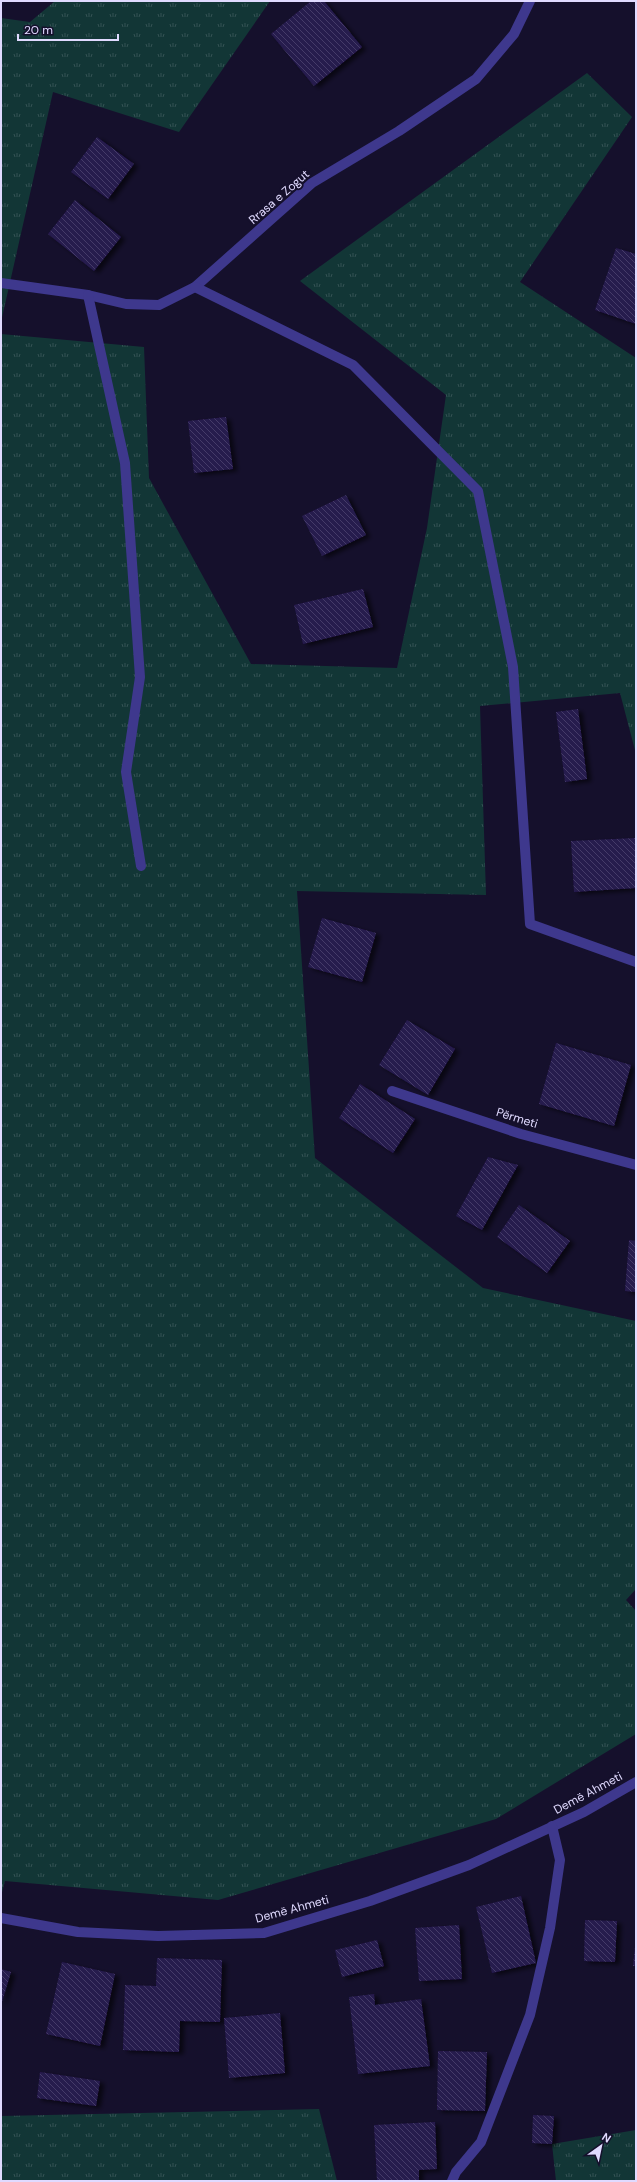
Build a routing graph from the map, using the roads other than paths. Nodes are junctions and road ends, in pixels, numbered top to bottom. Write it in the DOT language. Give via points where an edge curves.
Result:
graph roads {
  1 [pos="530,1"];
  2 [pos="1,282"];
  3 [pos="195,287"];
  4 [pos="88,294"];
  5 [pos="141,866"];
  6 [pos="636,962"];
  7 [pos="392,1091"];
  8 [pos="636,1164"];
  9 [pos="636,1782"];
  10 [pos="552,1826"];
  11 [pos="1,1918"];
  12 [pos="452,2181"];
  1 -- 3 [label="street, Rrasa e Zogut" via="514,34 476,79 399,131 312,183"];
  2 -- 4 [label="street, Rrasa e Zogut"];
  3 -- 4 [label="street, Rrasa e Zogut" via="159,305 126,304"];
  3 -- 6 [label="street" via="353,365 478,491 513,667 530,924"];
  4 -- 5 [label="street" via="124,463 140,677 126,772"];
  7 -- 8 [label="street, Përmeti" via="521,1134"];
  9 -- 10 [label="street, Demë Ahmeti" via="584,1812"];
  10 -- 11 [label="street, Demë Ahmeti" via="469,1865 370,1901 264,1932 158,1936 86,1932"];
  10 -- 12 [label="street, Demë Ahmeti" via="560,1860 550,1928 530,2015 481,2142 456,2172"];
}
